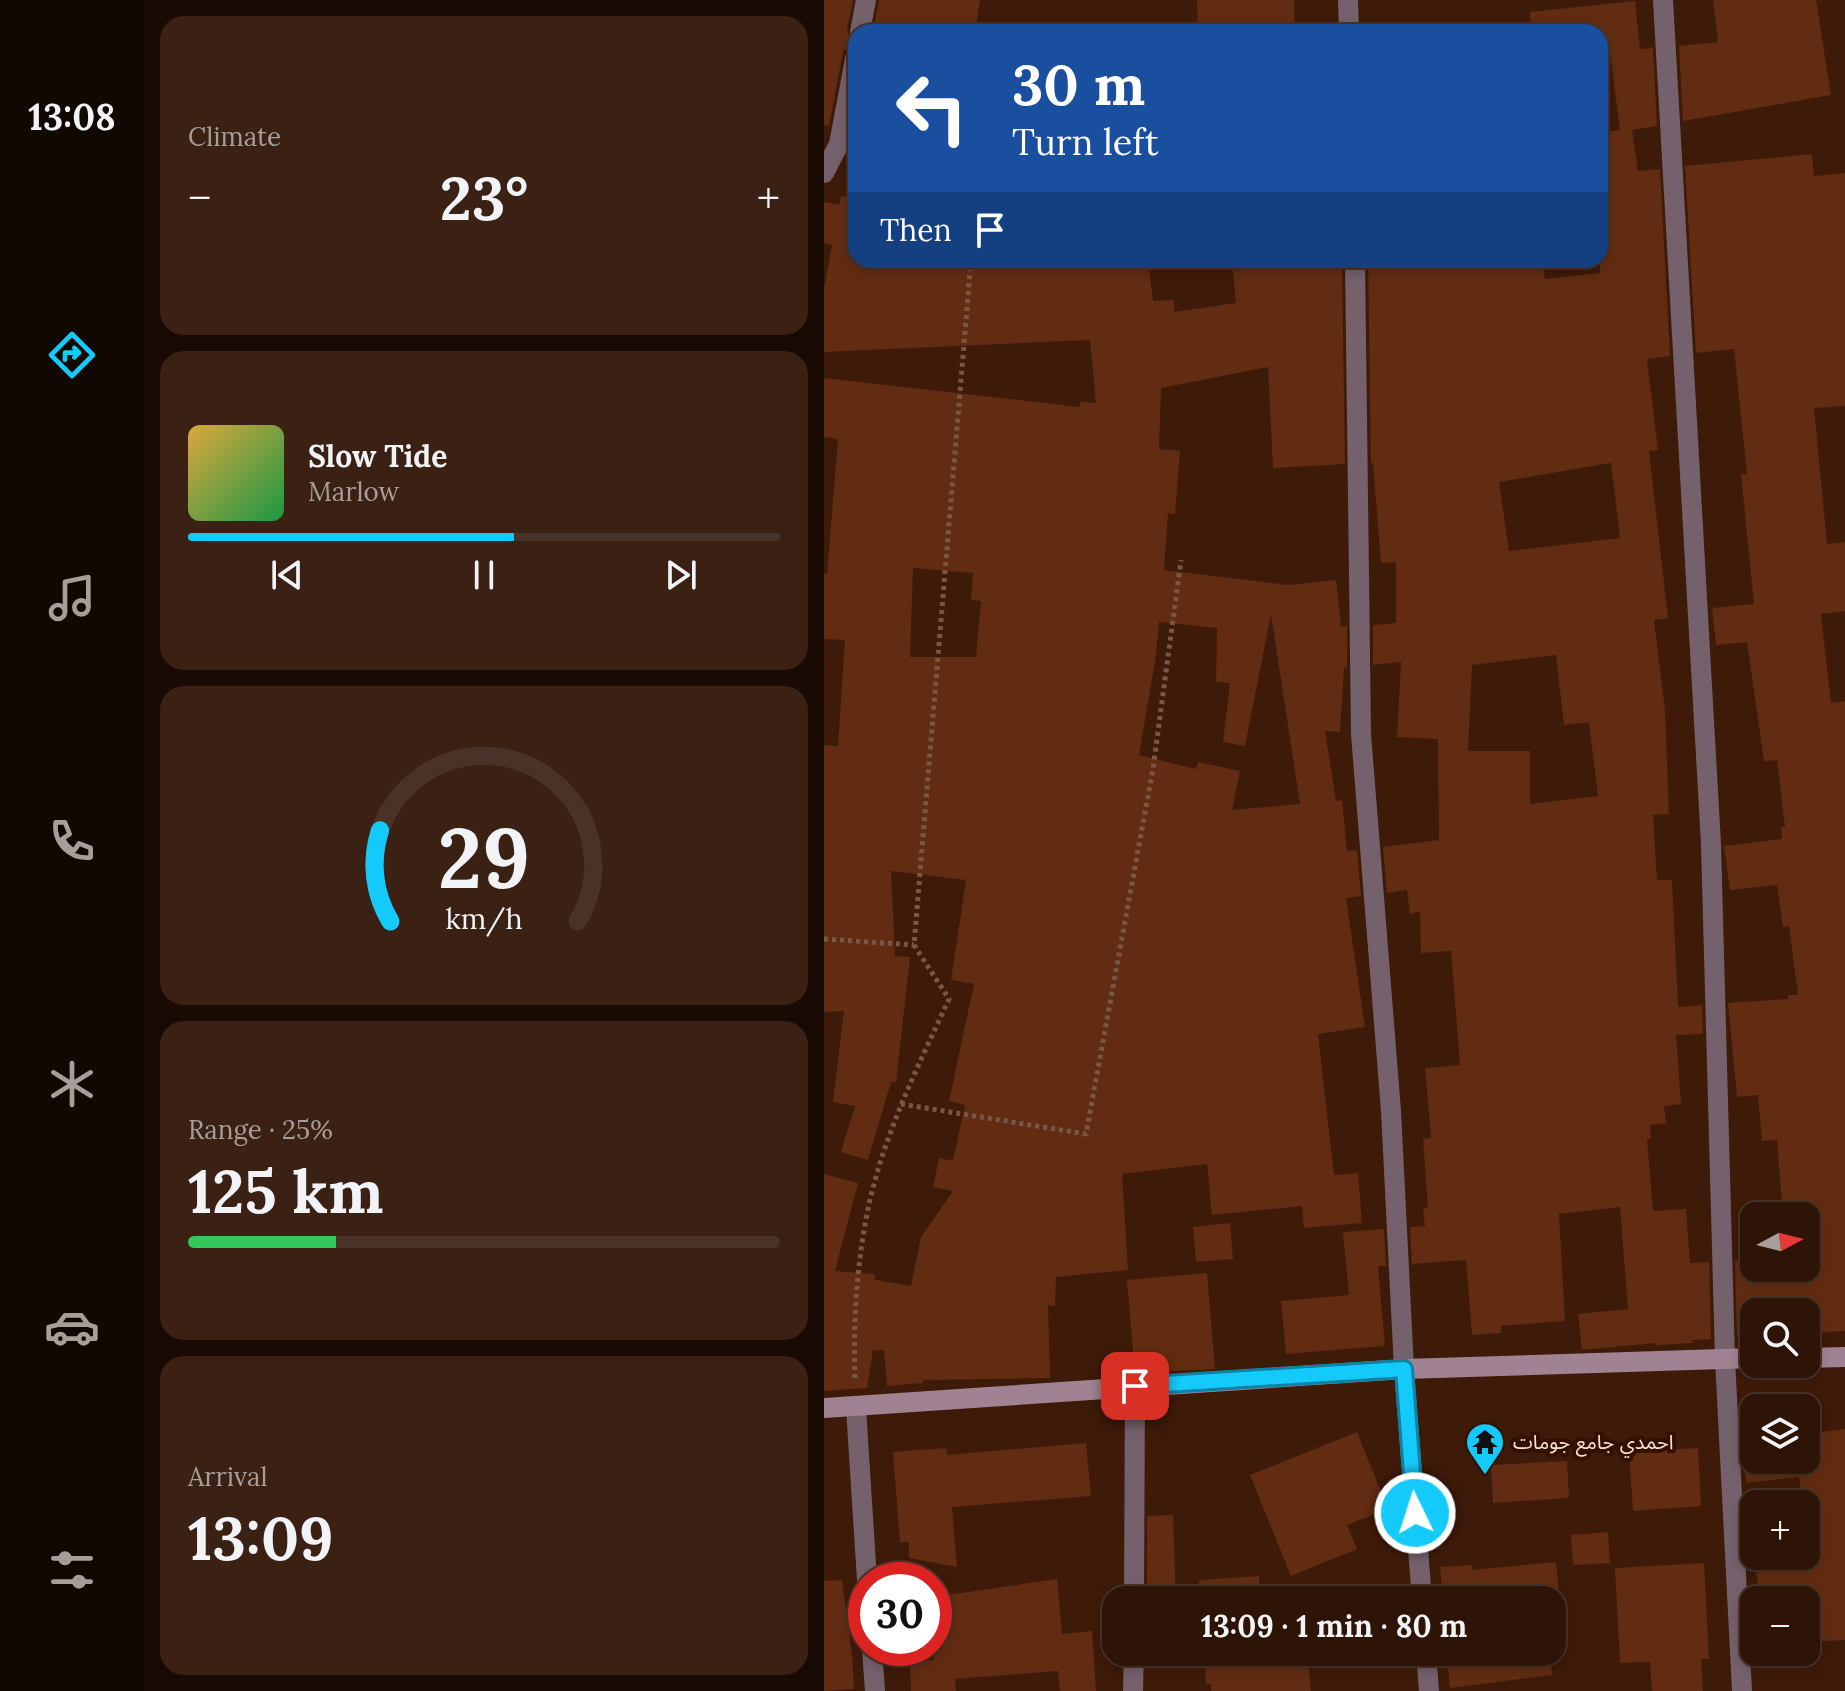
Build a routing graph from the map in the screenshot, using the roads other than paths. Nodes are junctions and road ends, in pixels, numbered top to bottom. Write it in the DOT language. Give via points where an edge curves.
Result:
graph roads {
  1 [pos="866,0"];
  2 [pos="1348,0"];
  3 [pos="1663,0"];
  4 [pos="862,24"];
  5 [pos="1349,24"];
  6 [pos="848,96"];
  7 [pos="824,173"];
  8 [pos="1355,268"];
  9 [pos="1845,1357"];
  10 [pos="1740,1358"];
  11 [pos="1820,1358"];
  12 [pos="1725,1359"];
  13 [pos="1404,1369"];
  14 [pos="1135,1386"];
  15 [pos="824,1408"];
  16 [pos="856,1408"];
  17 [pos="866,1562"];
  18 [pos="1134,1586"];
  19 [pos="1421,1586"];
  20 [pos="873,1666"];
  21 [pos="1134,1666"];
  22 [pos="1427,1666"];
  23 [pos="875,1691"];
  24 [pos="1133,1691"];
  25 [pos="1429,1691"];
  26 [pos="1742,1691"];
  1 -- 4 [label="street"];
  2 -- 5 [label="street"];
  3 -- 12 [label="street" via="1711,844"];
  6 -- 7 [label="street" via="839,144"];
  8 -- 13 [label="street" via="1361,734 1391,1111"];
  9 -- 11 [label="street"];
  10 -- 12 [label="street"];
  12 -- 13 [label="street"];
  12 -- 26 [label="street"];
  13 -- 14 [label="street"];
  13 -- 19 [label="street"];
  14 -- 16 [label="street"];
  14 -- 18 [label="street"];
  15 -- 16 [label="street"];
  16 -- 17 [label="street"];
  20 -- 23 [label="street"];
  21 -- 24 [label="street"];
  22 -- 25 [label="street"];
}
